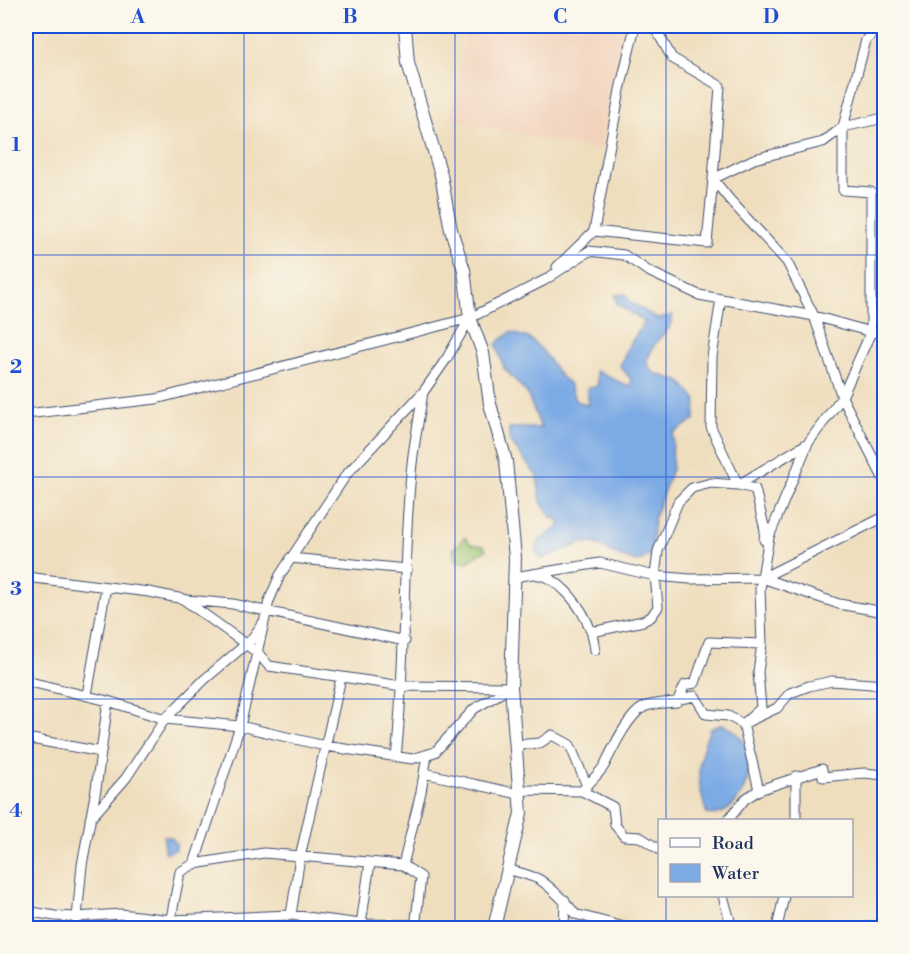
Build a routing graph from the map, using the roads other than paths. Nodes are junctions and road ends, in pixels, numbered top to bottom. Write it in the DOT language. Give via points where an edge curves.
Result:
graph roads {
  1 [pos="405,26"];
  2 [pos="635,26"];
  3 [pos="654,26"];
  4 [pos="880,26"];
  5 [pos="885,118"];
  6 [pos="843,127"];
  7 [pos="714,179"];
  8 [pos="594,231"];
  9 [pos="545,280"];
  10 [pos="721,300"];
  11 [pos="814,316"];
  12 [pos="470,318"];
  13 [pos="871,332"];
  14 [pos="885,333"];
  15 [pos="424,391"];
  16 [pos="842,397"];
  17 [pos="26,414"];
  18 [pos="808,443"];
  19 [pos="885,480"];
  20 [pos="738,485"];
  21 [pos="885,517"];
  22 [pos="290,558"];
  23 [pos="407,569"];
  24 [pos="532,574"];
  25 [pos="26,576"];
  26 [pos="655,576"];
  27 [pos="514,577"];
  28 [pos="762,578"];
  29 [pos="106,587"];
  30 [pos="183,599"];
  31 [pos="885,612"];
  32 [pos="266,614"];
  33 [pos="592,632"];
  34 [pos="405,641"];
  35 [pos="762,644"];
  36 [pos="244,645"];
  37 [pos="595,650"];
  38 [pos="258,654"];
  39 [pos="341,678"];
  40 [pos="26,681"];
  41 [pos="885,685"];
  42 [pos="402,686"];
  43 [pos="511,687"];
  44 [pos="87,695"];
  45 [pos="680,699"];
  46 [pos="108,701"];
  47 [pos="165,719"];
  48 [pos="743,724"];
  49 [pos="240,726"];
  50 [pos="26,738"];
  51 [pos="325,746"];
  52 [pos="516,746"];
  53 [pos="101,752"];
  54 [pos="427,755"];
  55 [pos="396,757"];
  56 [pos="424,773"];
  57 [pos="885,775"];
  58 [pos="796,776"];
  59 [pos="584,788"];
  60 [pos="759,790"];
  61 [pos="519,794"];
  62 [pos="90,819"];
  63 [pos="729,819"];
  64 [pos="796,819"];
  65 [pos="658,849"];
  66 [pos="300,857"];
  67 [pos="370,863"];
  68 [pos="194,864"];
  69 [pos="403,865"];
  70 [pos="507,869"];
  71 [pos="723,897"];
  72 [pos="784,897"];
  73 [pos="565,900"];
  74 [pos="26,911"];
  75 [pos="291,915"];
  76 [pos="76,917"];
  77 [pos="246,917"];
  78 [pos="170,924"];
  79 [pos="361,924"];
  80 [pos="885,925"];
  81 [pos="415,927"];
  82 [pos="76,928"];
  83 [pos="246,928"];
  84 [pos="443,928"];
  85 [pos="494,928"];
  86 [pos="564,928"];
  87 [pos="628,928"];
  88 [pos="732,928"];
  89 [pos="777,928"];
  90 [pos="860,928"];
  1 -- 12 [label="street" via="408,63 441,175 451,230 464,270"];
  2 -- 8 [label="street"];
  3 -- 7 [label="street" via="672,58 720,86"];
  4 -- 6 [label="street" via="866,40"];
  5 -- 6 [label="street"];
  6 -- 7 [label="street" via="823,141 754,159"];
  6 -- 13 [label="street" via="843,190 871,192"];
  7 -- 8 [label="street" via="707,243"];
  7 -- 11 [label="street" via="787,262"];
  8 -- 9 [label="street"];
  9 -- 10 [label="street" via="589,251 624,255 699,295"];
  9 -- 12 [label="street"];
  10 -- 11 [label="street"];
  10 -- 20 [label="street" via="712,357 711,427"];
  11 -- 13 [label="street"];
  11 -- 16 [label="street"];
  12 -- 15 [label="street"];
  12 -- 17 [label="street" via="156,399"];
  12 -- 27 [label="street" via="483,352 490,404 506,461"];
  13 -- 14 [label="street"];
  13 -- 16 [label="street"];
  15 -- 22 [label="street" via="346,475"];
  15 -- 23 [label="street" via="412,466"];
  16 -- 18 [label="street"];
  16 -- 19 [label="street"];
  18 -- 20 [label="street"];
  18 -- 28 [label="street" via="769,537"];
  20 -- 26 [label="street" via="711,483 692,488 678,502 658,551"];
  20 -- 28 [label="street" via="755,489 765,530"];
  21 -- 28 [label="street"];
  22 -- 23 [label="street"];
  22 -- 32 [label="street"];
  23 -- 34 [label="street"];
  24 -- 26 [label="street" via="600,562"];
  24 -- 27 [label="street"];
  24 -- 33 [label="street" via="564,588"];
  25 -- 29 [label="street"];
  26 -- 28 [label="street"];
  26 -- 33 [label="street" via="658,607 651,617"];
  27 -- 43 [label="street"];
  28 -- 31 [label="street" via="839,604"];
  28 -- 35 [label="street"];
  29 -- 30 [label="street"];
  29 -- 44 [label="street"];
  30 -- 32 [label="street" via="233,604"];
  30 -- 36 [label="street"];
  32 -- 34 [label="street"];
  32 -- 36 [label="street"];
  32 -- 38 [label="street"];
  33 -- 37 [label="street"];
  34 -- 42 [label="street"];
  35 -- 45 [label="street" via="709,642 695,683 685,685"];
  35 -- 48 [label="street" via="758,672 760,708"];
  36 -- 38 [label="street"];
  36 -- 47 [label="street"];
  38 -- 39 [label="street" via="269,666"];
  38 -- 49 [label="street"];
  39 -- 42 [label="street"];
  39 -- 51 [label="street"];
  40 -- 44 [label="street"];
  41 -- 48 [label="street" via="832,681 809,686 790,693 777,708"];
  42 -- 43 [label="street"];
  42 -- 55 [label="street"];
  43 -- 52 [label="street"];
  43 -- 54 [label="street" via="474,709 435,753"];
  44 -- 46 [label="street"];
  45 -- 48 [label="street" via="695,696 706,714 728,716"];
  45 -- 59 [label="street" via="643,707 616,742 603,768"];
  46 -- 47 [label="street"];
  46 -- 53 [label="street"];
  47 -- 49 [label="street"];
  47 -- 62 [label="street" via="126,778"];
  48 -- 60 [label="street"];
  49 -- 51 [label="street"];
  49 -- 68 [label="street"];
  50 -- 53 [label="street"];
  51 -- 55 [label="street"];
  51 -- 66 [label="street"];
  52 -- 59 [label="street" via="540,743 552,735 570,745"];
  52 -- 61 [label="street"];
  53 -- 62 [label="street"];
  54 -- 55 [label="street" via="412,759"];
  54 -- 56 [label="street"];
  56 -- 61 [label="street"];
  56 -- 69 [label="street"];
  57 -- 58 [label="street" via="823,777 822,769"];
  58 -- 60 [label="street"];
  58 -- 64 [label="street"];
  59 -- 61 [label="street" via="525,790"];
  59 -- 65 [label="street" via="613,807 615,825 624,836 640,837"];
  60 -- 63 [label="street" via="745,799"];
  61 -- 70 [label="street" via="521,813"];
  62 -- 76 [label="street"];
  66 -- 67 [label="street"];
  66 -- 68 [label="street" via="264,853"];
  66 -- 75 [label="street"];
  67 -- 69 [label="street"];
  67 -- 79 [label="street"];
  68 -- 78 [label="street" via="180,872"];
  69 -- 81 [label="street" via="421,877"];
  70 -- 73 [label="street" via="538,878"];
  70 -- 85 [label="street"];
  71 -- 88 [label="street"];
  72 -- 89 [label="street"];
  73 -- 86 [label="street"];
  73 -- 87 [label="street" via="575,914"];
  74 -- 76 [label="street"];
  75 -- 77 [label="street"];
  75 -- 79 [label="street"];
  76 -- 78 [label="street" via="121,915"];
  76 -- 82 [label="street"];
  77 -- 78 [label="street"];
  77 -- 83 [label="street"];
  79 -- 81 [label="street"];
  80 -- 90 [label="street"];
  81 -- 84 [label="street"];
}
